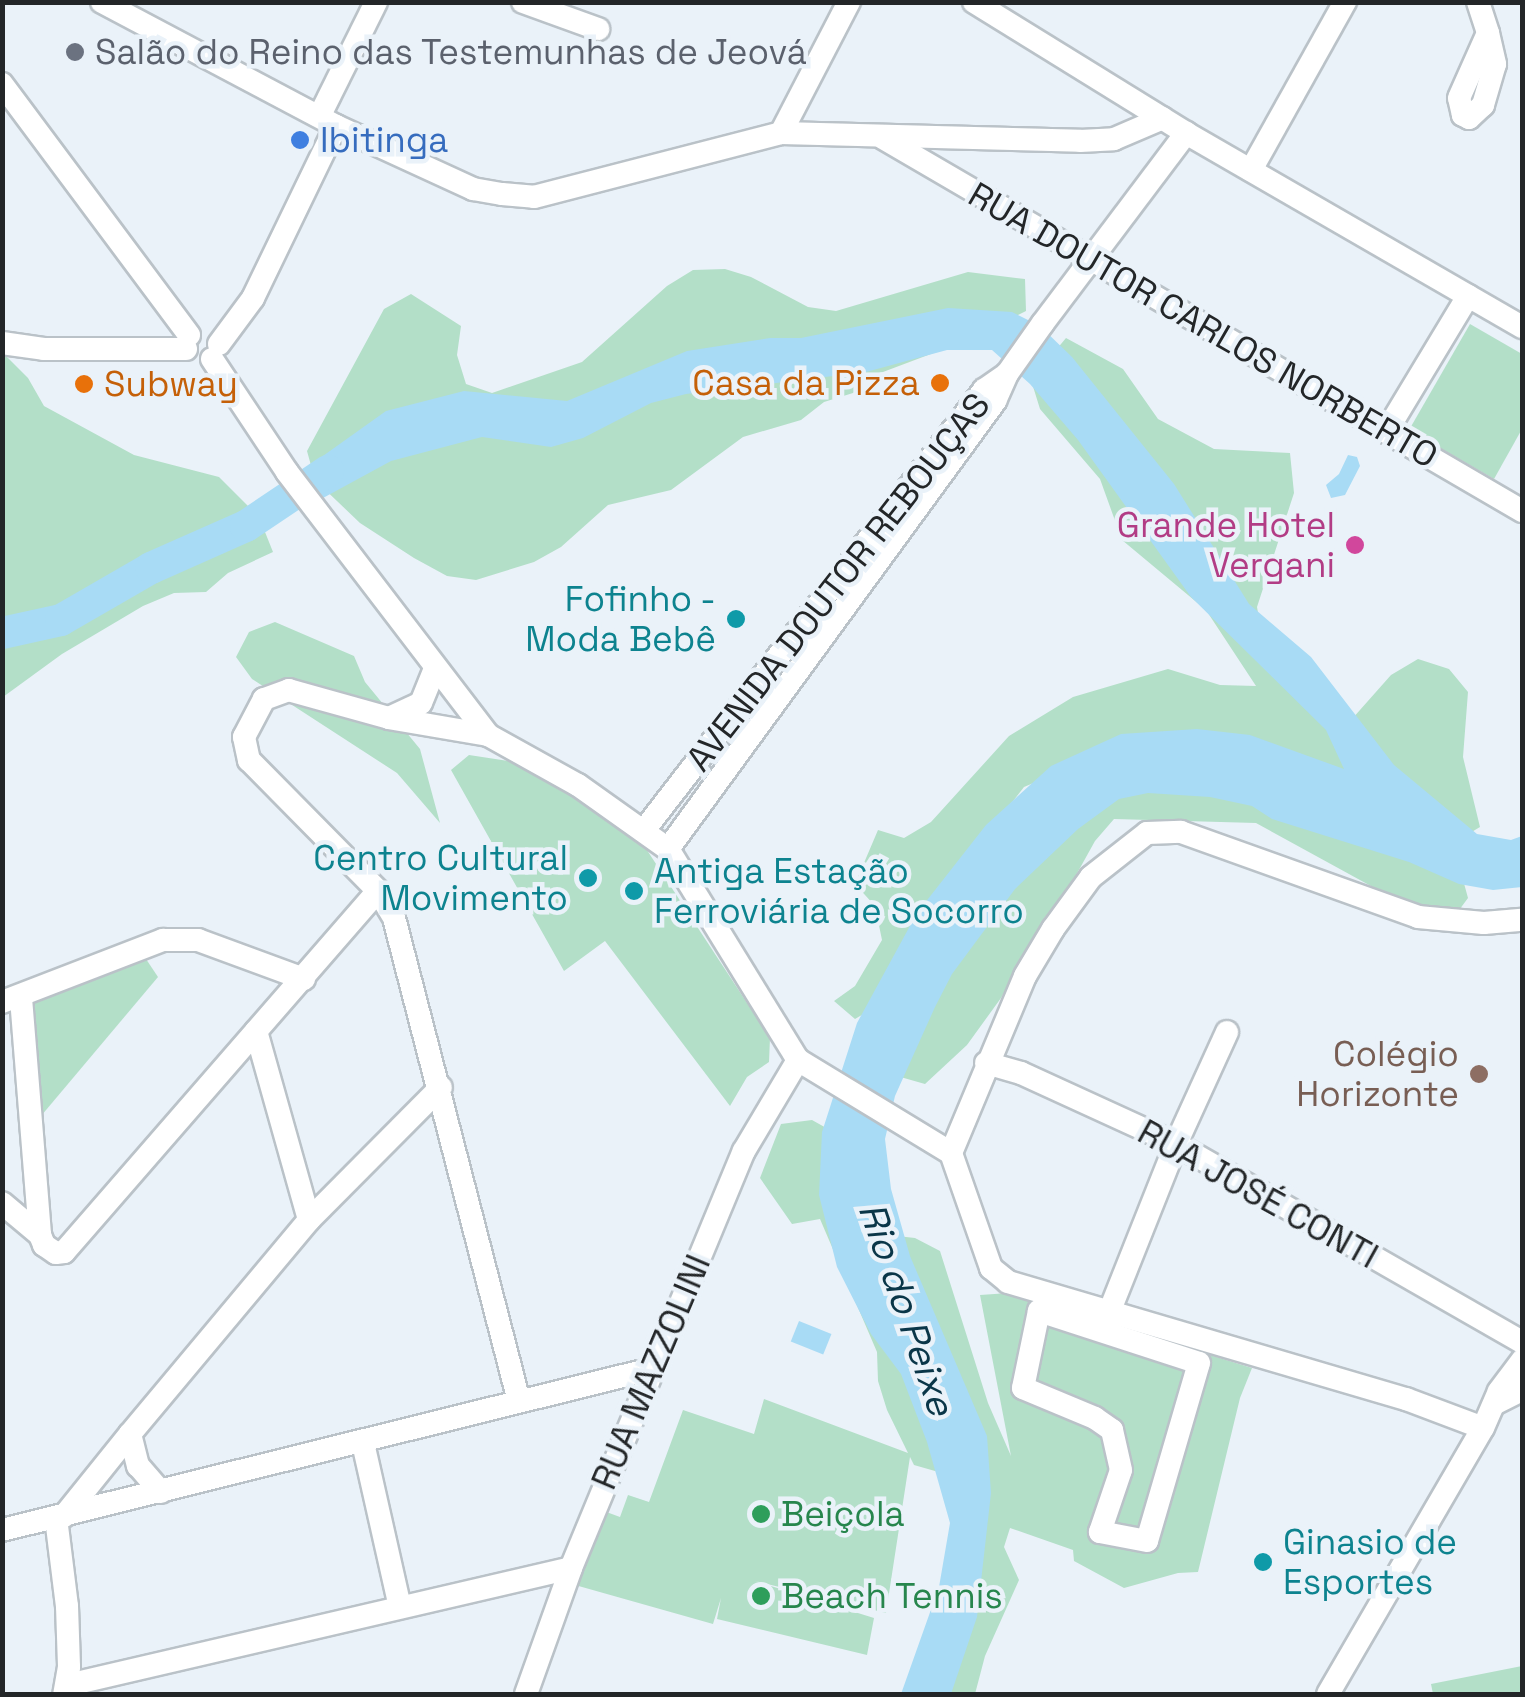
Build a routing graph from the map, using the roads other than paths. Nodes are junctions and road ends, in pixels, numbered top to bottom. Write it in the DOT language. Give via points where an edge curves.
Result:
graph roads {
  1 [pos="102,2"];
  2 [pos="376,2"];
  3 [pos="524,2"];
  4 [pos="849,2"];
  5 [pos="974,2"];
  6 [pos="1345,2"];
  7 [pos="1478,2"];
  8 [pos="598,29"];
  9 [pos="1488,33"];
  10 [pos="2,84"];
  11 [pos="1163,118"];
  12 [pos="328,121"];
  13 [pos="781,133"];
  14 [pos="1186,133"];
  15 [pos="953,136"];
  16 [pos="883,138"];
  17 [pos="1251,170"];
  18 [pos="940,172"];
  19 [pos="1088,261"];
  20 [pos="1468,296"];
  21 [pos="1522,327"];
  22 [pos="188,342"];
  23 [pos="2,343"];
  24 [pos="215,352"];
  25 [pos="1386,432"];
  26 [pos="1522,511"];
  27 [pos="855,575"];
  28 [pos="434,670"];
  29 [pos="389,718"];
  30 [pos="488,735"];
  31 [pos="716,740"];
  32 [pos="736,754"];
  33 [pos="645,829"];
  34 [pos="668,849"];
  35 [pos="378,891"];
  36 [pos="1522,920"];
  37 [pos="304,979"];
  38 [pos="12,1000"];
  39 [pos="256,1032"];
  40 [pos="1227,1032"];
  41 [pos="986,1064"];
  42 [pos="807,1067"];
  43 [pos="441,1087"];
  44 [pos="1176,1144"];
  45 [pos="950,1153"];
  46 [pos="2,1203"];
  47 [pos="309,1220"];
  48 [pos="40,1235"];
  49 [pos="1110,1310"];
  50 [pos="1208,1340"];
  51 [pos="1522,1342"];
  52 [pos="1522,1360"];
  53 [pos="1199,1362"];
  54 [pos="651,1369"];
  55 [pos="1522,1390"];
  56 [pos="518,1399"];
  57 [pos="1496,1403"];
  58 [pos="1483,1428"];
  59 [pos="130,1434"];
  60 [pos="363,1443"];
  61 [pos="161,1492"];
  62 [pos="60,1517"];
  63 [pos="2,1530"];
  64 [pos="571,1568"];
  65 [pos="400,1607"];
  66 [pos="66,1690"];
  67 [pos="526,1694"];
  68 [pos="1328,1694"];
  1 -- 12 [label="street"];
  2 -- 12 [label="street"];
  3 -- 8 [label="street"];
  4 -- 13 [label="street"];
  5 -- 11 [label="street"];
  6 -- 17 [label="street"];
  7 -- 9 [label="street"];
  10 -- 22 [label="street"];
  11 -- 14 [label="street"];
  11 -- 15 [label="street" via="1114,138"];
  12 -- 13 [label="street" via="473,189 534,197"];
  12 -- 24 [label="street" via="253,298"];
  13 -- 16 [label="street"];
  14 -- 17 [label="street"];
  14 -- 19 [label="street"];
  15 -- 16 [label="street"];
  15 -- 18 [label="street" via="940,154"];
  16 -- 18 [label="street, RUA DOUTOR CARLOS NORBERTO"];
  17 -- 20 [label="street"];
  18 -- 19 [label="street, RUA DOUTOR CARLOS NORBERTO"];
  19 -- 25 [label="street, RUA DOUTOR CARLOS NORBERTO"];
  19 -- 27 [label="street, AVENIDA DOUTOR REBOUÇAS" via="1009,370 984,390"];
  20 -- 21 [label="street"];
  20 -- 25 [label="street"];
  22 -- 23 [label="street" via="44,349"];
  22 -- 24 [label="street" via="196,361"];
  24 -- 28 [label="street" via="287,472"];
  25 -- 26 [label="street, RUA DOUTOR CARLOS NORBERTO"];
  27 -- 31 [label="street, AVENIDA DOUTOR REBOUÇAS"];
  27 -- 32 [label="street, AVENIDA DOUTOR REBOUÇAS"];
  28 -- 29 [label="street" via="421,703"];
  28 -- 30 [label="street"];
  29 -- 30 [label="street"];
  29 -- 35 [label="street" via="289,690 264,699 244,737 249,760"];
  30 -- 33 [label="street"];
  31 -- 32 [label="street"];
  31 -- 33 [label="street, AVENIDA DOUTOR REBOUÇAS"];
  32 -- 34 [label="street, AVENIDA DOUTOR REBOUÇAS"];
  33 -- 34 [label="street"];
  34 -- 42 [label="street"];
  35 -- 37 [label="street"];
  35 -- 43 [label="street" via="407,954"];
  36 -- 41 [label="street" via="1418,917 1181,832 1147,832 1091,877 1053,929"];
  37 -- 38 [label="street" via="198,940 162,940"];
  37 -- 39 [label="street"];
  38 -- 48 [label="street"];
  39 -- 47 [label="street"];
  39 -- 48 [label="street" via="64,1252 49,1250"];
  40 -- 44 [label="street"];
  41 -- 44 [label="street, RUA JOSÉ CONTI" via="1021,1072"];
  41 -- 45 [label="street"];
  42 -- 45 [label="street"];
  42 -- 54 [label="street, RUA MAZZOLINI" via="744,1150"];
  43 -- 47 [label="street"];
  43 -- 56 [label="street"];
  44 -- 49 [label="street"];
  44 -- 51 [label="street, RUA JOSÉ CONTI"];
  45 -- 49 [label="street" via="999,1276"];
  46 -- 48 [label="street"];
  47 -- 59 [label="street"];
  49 -- 50 [label="street"];
  50 -- 53 [label="street"];
  50 -- 58 [label="street"];
  52 -- 57 [label="street"];
  53 -- 53 [label="street" via="1039,1311 1023,1388 1112,1430 1121,1470 1100,1532 1147,1540"];
  54 -- 56 [label="street"];
  54 -- 64 [label="street, RUA MAZZOLINI"];
  55 -- 57 [label="street"];
  56 -- 60 [label="street"];
  57 -- 58 [label="street"];
  58 -- 68 [label="street"];
  59 -- 61 [label="street" via="138,1466"];
  59 -- 62 [label="street"];
  60 -- 61 [label="street"];
  60 -- 65 [label="street"];
  61 -- 62 [label="street"];
  62 -- 63 [label="street"];
  62 -- 66 [label="street"];
  64 -- 65 [label="street"];
  64 -- 67 [label="street, RUA MAZZOLINI"];
  65 -- 66 [label="street"];
}
